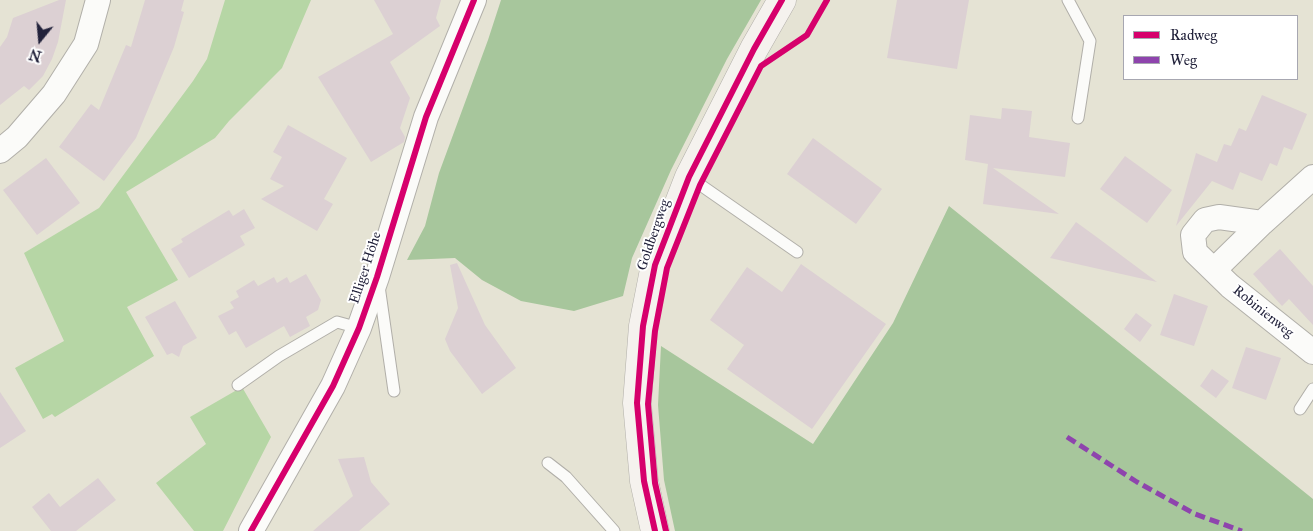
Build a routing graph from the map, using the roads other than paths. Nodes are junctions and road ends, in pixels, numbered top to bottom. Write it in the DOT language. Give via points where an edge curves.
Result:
graph roads {
  1 [pos="98,0"];
  2 [pos="474,0"];
  3 [pos="782,0"];
  4 [pos="1068,0"];
  5 [pos="1078,118"];
  6 [pos="0,151"];
  7 [pos="1313,177"];
  8 [pos="688,178"];
  9 [pos="1262,222"];
  10 [pos="797,252"];
  11 [pos="1214,270"];
  12 [pos="377,277"];
  13 [pos="359,328"];
  14 [pos="1313,352"];
  15 [pos="238,385"];
  16 [pos="1313,389"];
  17 [pos="394,391"];
  18 [pos="1300,409"];
  19 [pos="548,463"];
  20 [pos="251,531"];
  21 [pos="614,531"];
  22 [pos="655,531"];
  1 -- 6 [label="street" via="86,44 54,94 17,137"];
  2 -- 12 [label="street, Elliger Höhe" via="426,117"];
  3 -- 8 [label="street, Goldbergweg"];
  4 -- 5 [label="lane" via="1090,41"];
  7 -- 9 [label="street"];
  8 -- 10 [label="lane"];
  8 -- 22 [label="street, Goldbergweg" via="655,265 643,326 637,403 644,481"];
  9 -- 11 [label="street"];
  9 -- 11 [label="street, Robinienweg" via="1219,217 1205,220 1193,235 1195,252"];
  11 -- 14 [label="street, Robinienweg"];
  12 -- 13 [label="street, Elliger Höhe"];
  12 -- 17 [label="lane"];
  13 -- 15 [label="lane" via="337,322"];
  13 -- 20 [label="street, Elliger Höhe" via="333,386"];
  16 -- 18 [label="lane"];
  19 -- 21 [label="lane" via="566,477"];
}
